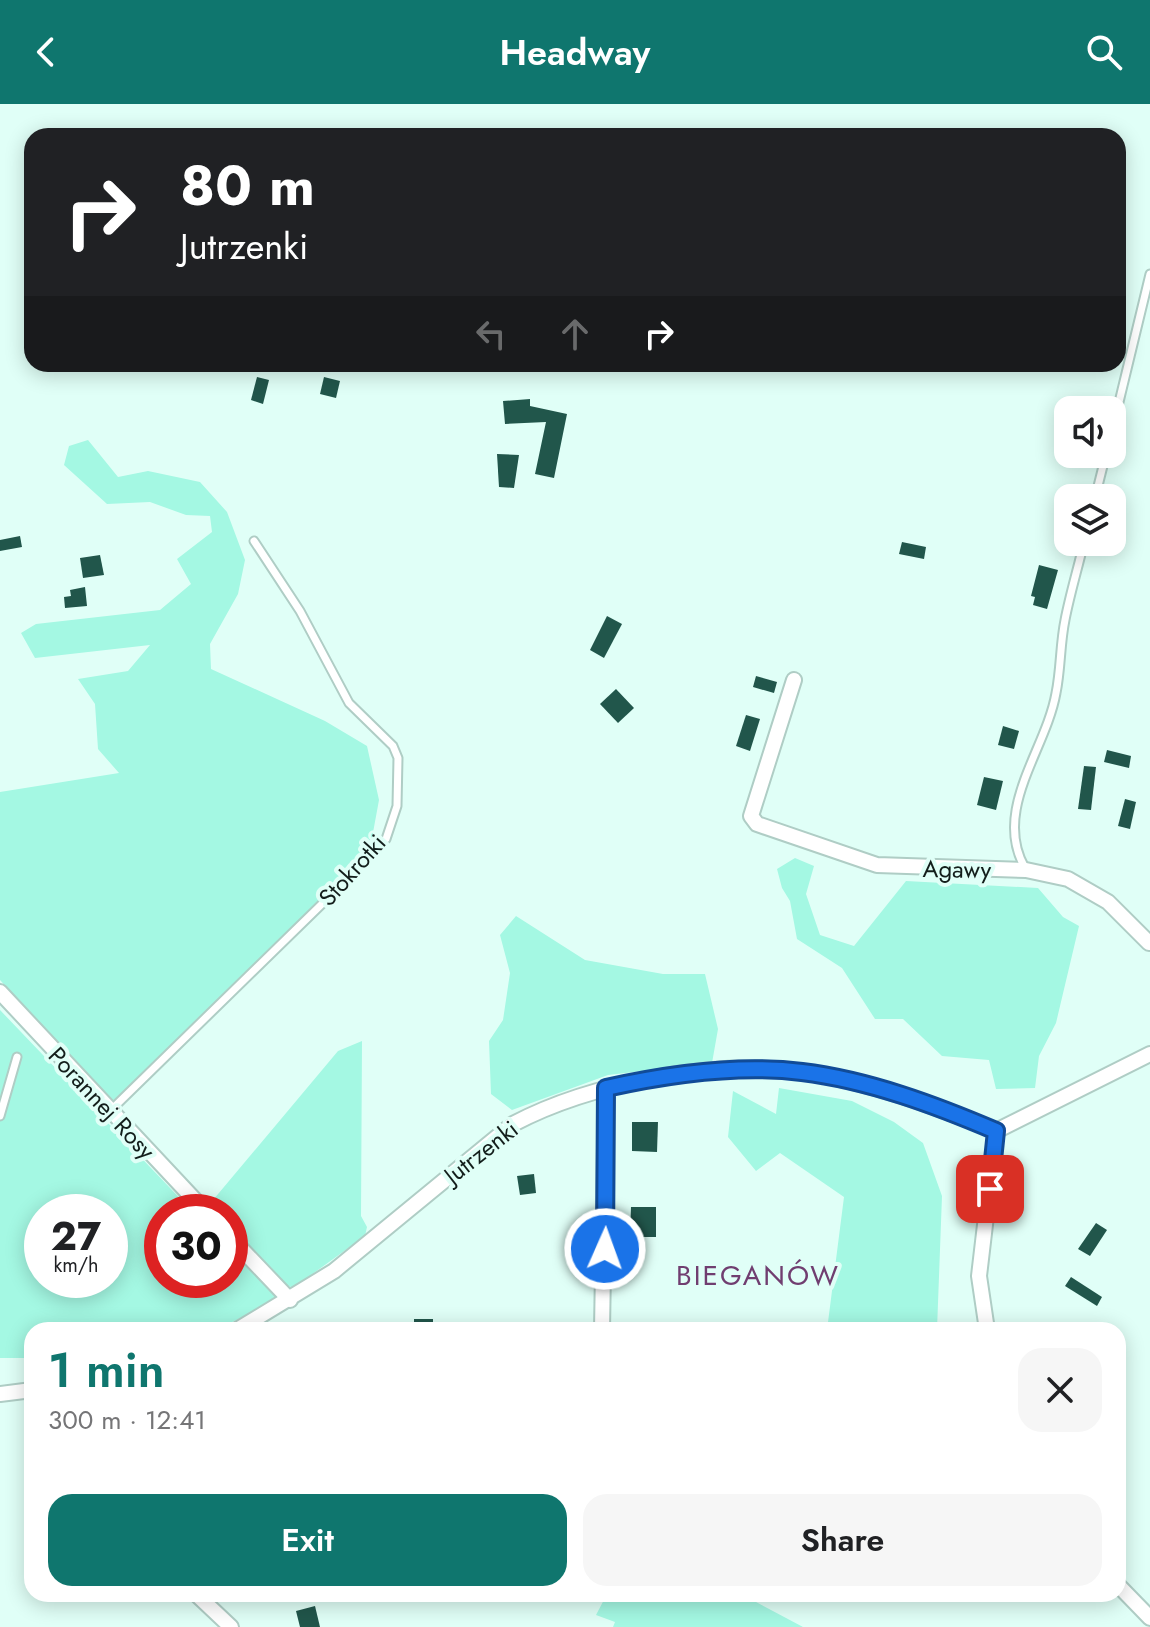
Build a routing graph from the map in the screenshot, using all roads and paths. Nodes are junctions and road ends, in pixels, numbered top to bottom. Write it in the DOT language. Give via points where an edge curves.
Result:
graph roads {
  1 [pos="1150,274"];
  2 [pos="1120,396"];
  3 [pos="254,541"];
  4 [pos="1081,556"];
  5 [pos="794,680"];
  6 [pos="1026,870"];
  7 [pos="1150,943"];
  8 [pos="0,992"];
  9 [pos="1150,1054"];
  10 [pos="17,1057"];
  11 [pos="606,1088"];
  12 [pos="110,1112"];
  13 [pos="0,1116"];
  14 [pos="996,1131"];
  15 [pos="189,1194"];
  16 [pos="248,1256"];
  17 [pos="290,1300"];
  18 [pos="251,1322"];
  19 [pos="602,1322"];
  20 [pos="986,1322"];
  21 [pos="24,1391"];
  22 [pos="0,1394"];
  23 [pos="1126,1593"];
  24 [pos="204,1602"];
  25 [pos="1150,1618"];
  26 [pos="231,1627"];
  1 -- 2 [label="lane"];
  3 -- 12 [label="lane, Stokrotki" via="300,611 349,703 393,746 400,772 397,806 386,839 368,859"];
  4 -- 6 [label="lane" via="1065,621 1056,696 1014,824 1017,854"];
  5 -- 6 [label="street, Agawy" via="751,816 757,824 877,865"];
  6 -- 7 [label="street, Agawy" via="1088,888"];
  8 -- 12 [label="street, Porannej Rosy"];
  9 -- 14 [label="street"];
  10 -- 13 [label="lane"];
  11 -- 14 [label="street, Jutrzenki" via="651,1078 752,1070 804,1072 899,1095"];
  11 -- 17 [label="street, Jutrzenki" via="513,1124 376,1238"];
  11 -- 19 [label="street"];
  12 -- 15 [label="street, Porannej Rosy"];
  14 -- 20 [label="street" via="979,1276"];
  16 -- 17 [label="street"];
  17 -- 18 [label="street, Jutrzenki"];
  21 -- 22 [label="street"];
  23 -- 25 [label="street"];
  24 -- 26 [label="street"];
}
